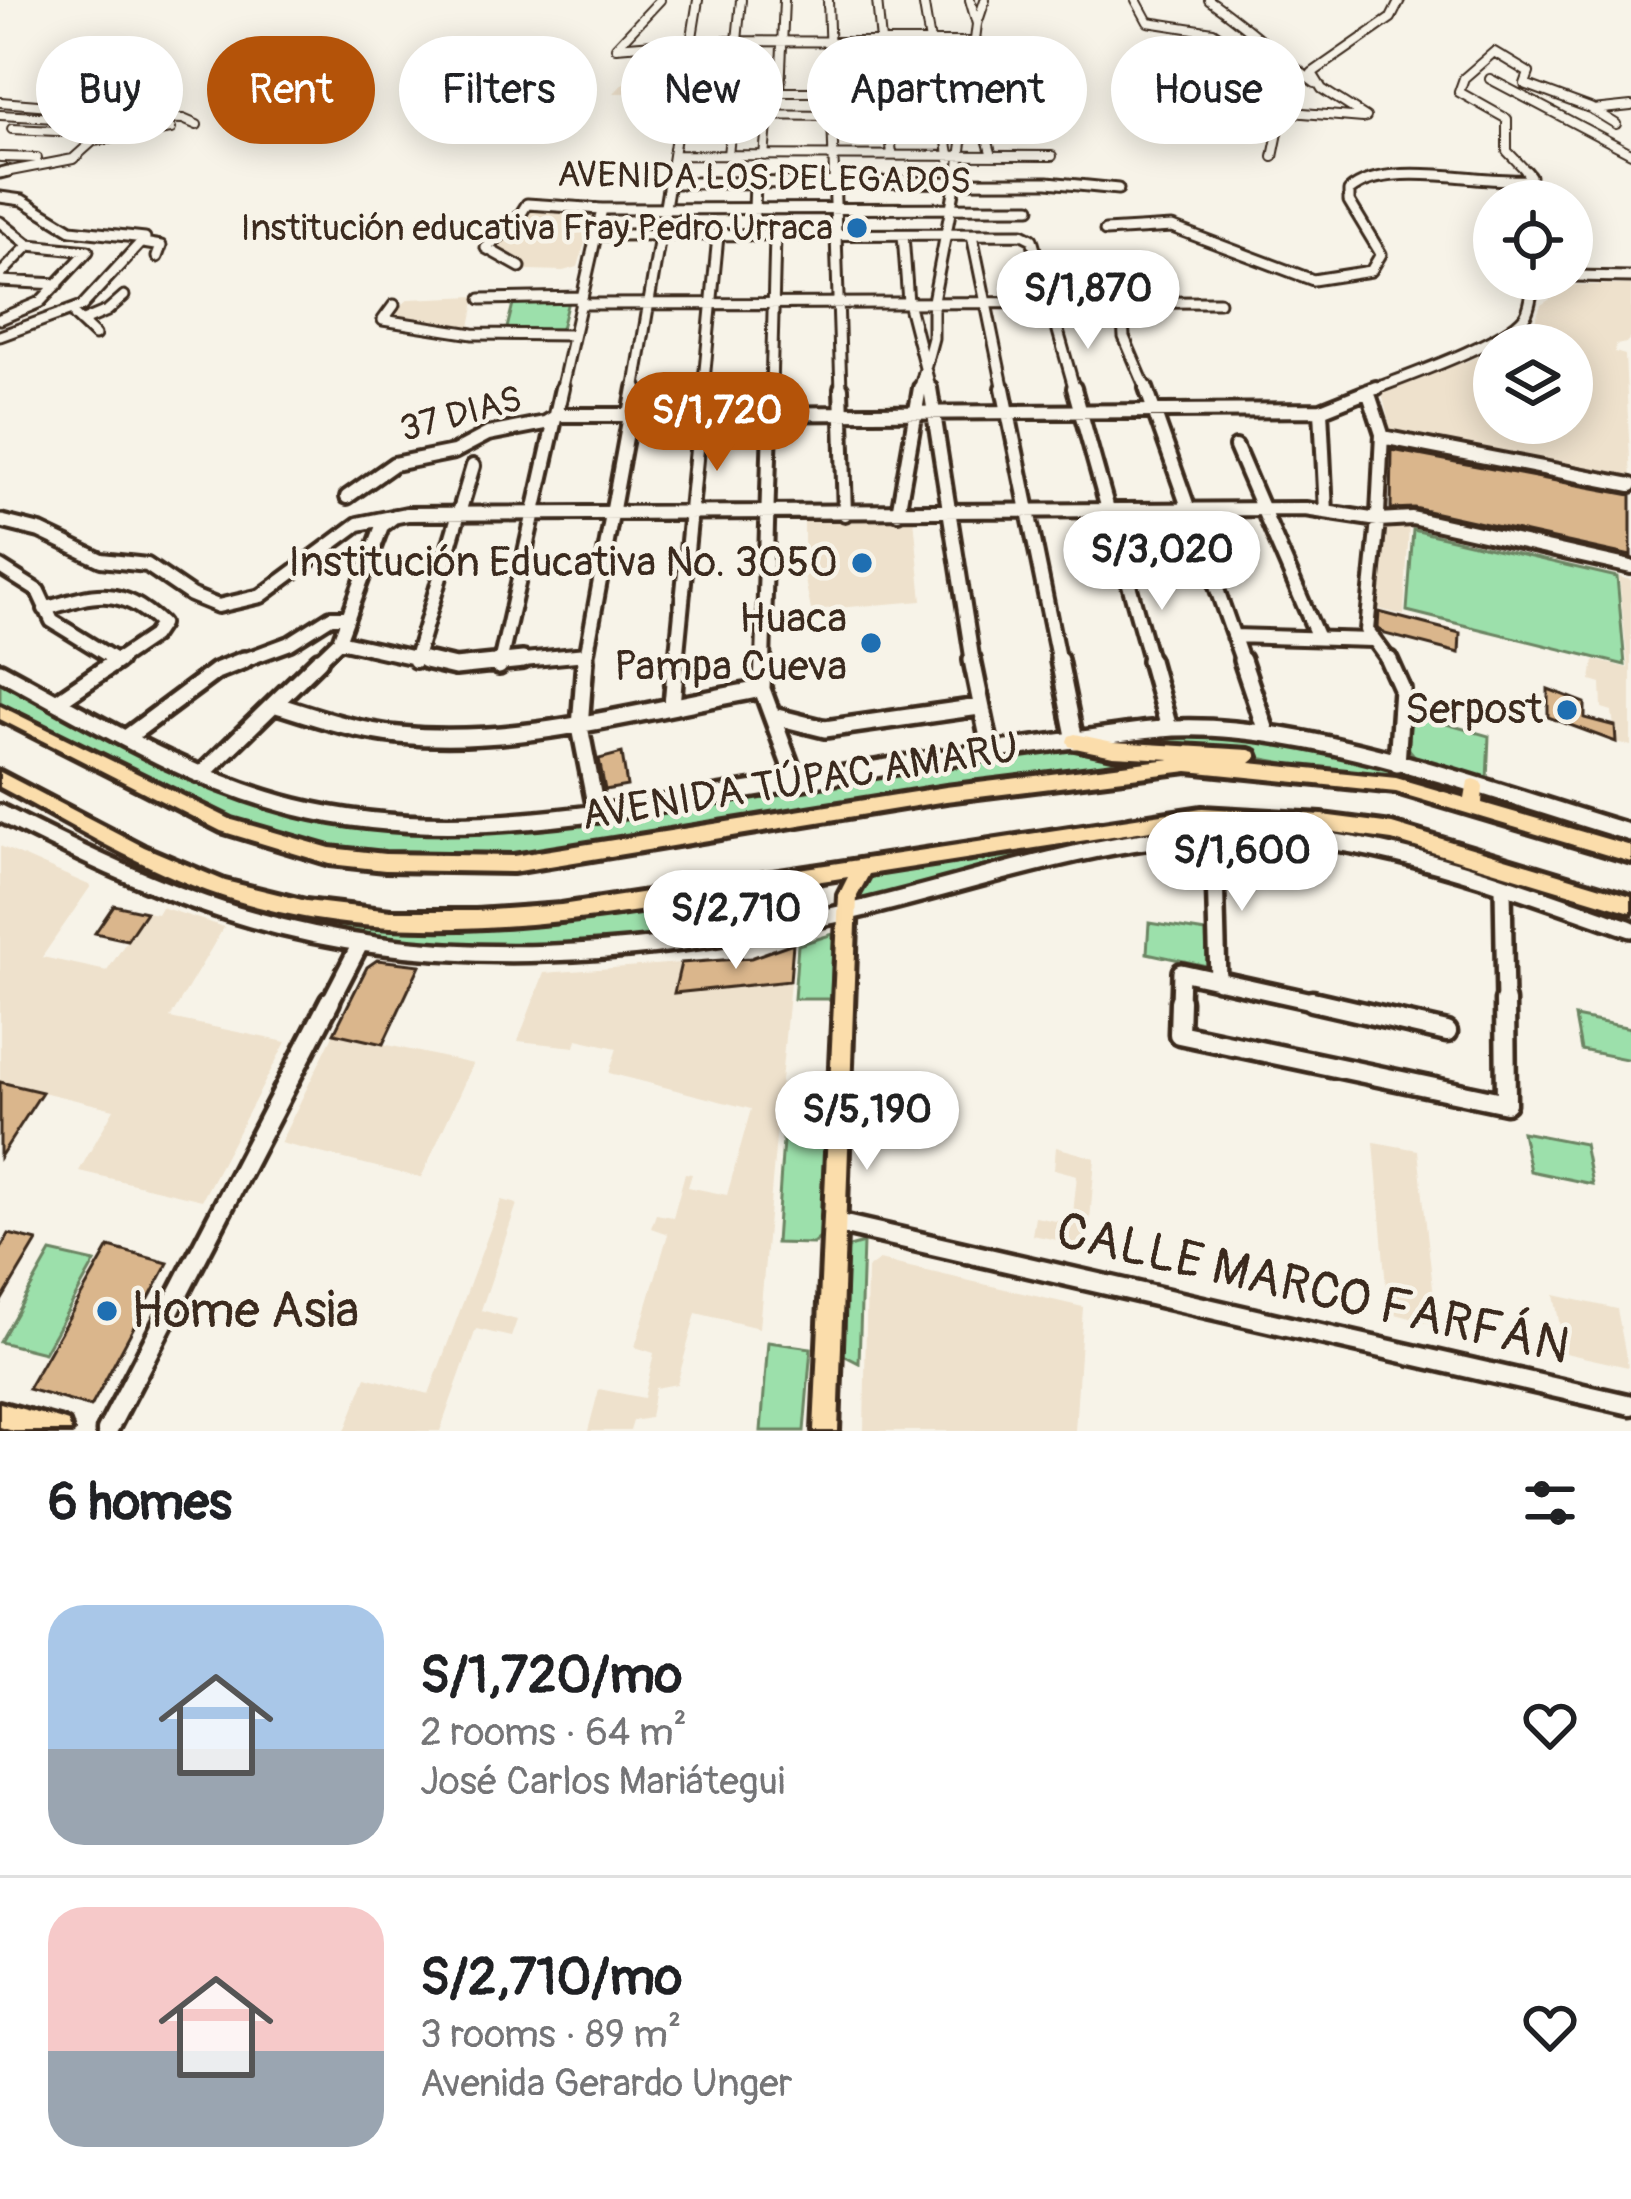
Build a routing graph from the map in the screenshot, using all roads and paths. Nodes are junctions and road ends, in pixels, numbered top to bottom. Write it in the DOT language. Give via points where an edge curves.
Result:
graph roads {
  1 [pos="660,0"];
  2 [pos="698,0"];
  3 [pos="741,0"];
  4 [pos="784,0"];
  5 [pos="828,0"];
  6 [pos="877,0"];
  7 [pos="923,0"];
  8 [pos="970,0"];
  9 [pos="985,0"];
  10 [pos="1136,0"];
  11 [pos="1209,0"];
  12 [pos="1400,0"];
  13 [pos="977,24"];
  14 [pos="624,36"];
  15 [pos="692,36"];
  16 [pos="738,36"];
  17 [pos="782,36"];
  18 [pos="830,36"];
  19 [pos="881,36"];
  20 [pos="928,36"];
  21 [pos="978,36"];
  22 [pos="1221,36"];
  23 [pos="1490,79"];
  24 [pos="1318,87"];
  25 [pos="0,102"];
  26 [pos="1631,106"];
  27 [pos="1593,110"];
  28 [pos="1305,113"];
  29 [pos="0,116"];
  30 [pos="27,117"];
  31 [pos="36,117"];
  32 [pos="1631,121"];
  33 [pos="1616,124"];
  34 [pos="197,125"];
  35 [pos="1586,127"];
  36 [pos="12,129"];
  37 [pos="36,131"];
  38 [pos="0,140"];
  39 [pos="90,144"];
  40 [pos="676,144"];
  41 [pos="729,144"];
  42 [pos="765,144"];
  43 [pos="833,144"];
  44 [pos="891,144"];
  45 [pos="953,144"];
  46 [pos="960,144"];
  47 [pos="989,144"];
  48 [pos="1275,144"];
  49 [pos="1631,153"];
  50 [pos="674,155"];
  51 [pos="728,155"];
  52 [pos="764,155"];
  53 [pos="892,155"];
  54 [pos="833,156"];
  55 [pos="956,156"];
  56 [pos="992,156"];
  57 [pos="1052,156"];
  58 [pos="0,157"];
  59 [pos="1273,157"];
  60 [pos="49,162"];
  61 [pos="0,173"];
  62 [pos="954,182"];
  63 [pos="669,183"];
  64 [pos="755,183"];
  65 [pos="834,184"];
  66 [pos="1118,188"];
  67 [pos="0,197"];
  68 [pos="835,207"];
  69 [pos="602,208"];
  70 [pos="664,208"];
  71 [pos="754,208"];
  72 [pos="949,208"];
  73 [pos="1030,208"];
  74 [pos="0,222"];
  75 [pos="1105,231"];
  76 [pos="944,235"];
  77 [pos="972,235"];
  78 [pos="596,236"];
  79 [pos="658,236"];
  80 [pos="718,236"];
  81 [pos="753,236"];
  82 [pos="775,236"];
  83 [pos="903,236"];
  84 [pos="836,237"];
  85 [pos="143,243"];
  86 [pos="29,245"];
  87 [pos="157,257"];
  88 [pos="520,267"];
  89 [pos="1593,277"];
  90 [pos="0,278"];
  91 [pos="1631,278"];
  92 [pos="58,284"];
  93 [pos="124,296"];
  94 [pos="481,299"];
  95 [pos="581,300"];
  96 [pos="1530,300"];
  97 [pos="933,301"];
  98 [pos="772,302"];
  99 [pos="908,302"];
  100 [pos="982,302"];
  101 [pos="1122,302"];
  102 [pos="1219,302"];
  103 [pos="710,303"];
  104 [pos="838,303"];
  105 [pos="1051,303"];
  106 [pos="650,304"];
  107 [pos="394,305"];
  108 [pos="72,312"];
  109 [pos="4,316"];
  110 [pos="81,322"];
  111 [pos="572,334"];
  112 [pos="95,335"];
  113 [pos="0,336"];
  114 [pos="926,361"];
  115 [pos="1368,392"];
  116 [pos="1321,410"];
  117 [pos="1081,412"];
  118 [pos="1156,413"];
  119 [pos="1008,414"];
  120 [pos="914,415"];
  121 [pos="937,415"];
  122 [pos="558,416"];
  123 [pos="628,416"];
  124 [pos="699,416"];
  125 [pos="768,416"];
  126 [pos="841,416"];
  127 [pos="1382,437"];
  128 [pos="1236,447"];
  129 [pos="473,466"];
  130 [pos="1631,485"];
  131 [pos="346,496"];
  132 [pos="1264,509"];
  133 [pos="1187,510"];
  134 [pos="1108,511"];
  135 [pos="951,512"];
  136 [pos="1028,512"];
  137 [pos="1326,512"];
  138 [pos="898,513"];
  139 [pos="690,514"];
  140 [pos="766,514"];
  141 [pos="845,514"];
  142 [pos="458,515"];
  143 [pos="395,516"];
  144 [pos="533,516"];
  145 [pos="611,516"];
  146 [pos="1378,517"];
  147 [pos="0,521"];
  148 [pos="0,567"];
  149 [pos="1631,567"];
  150 [pos="45,610"];
  151 [pos="347,617"];
  152 [pos="1233,636"];
  153 [pos="1318,638"];
  154 [pos="1372,640"];
  155 [pos="339,641"];
  156 [pos="586,654"];
  157 [pos="117,661"];
  158 [pos="415,661"];
  159 [pos="499,666"];
  160 [pos="0,671"];
  161 [pos="762,689"];
  162 [pos="58,701"];
  163 [pos="274,704"];
  164 [pos="672,705"];
  165 [pos="980,707"];
  166 [pos="0,712"];
  167 [pos="773,716"];
  168 [pos="580,727"];
  169 [pos="1169,728"];
  170 [pos="1268,734"];
  171 [pos="126,738"];
  172 [pos="1075,741"];
  173 [pos="991,752"];
  174 [pos="1397,764"];
  175 [pos="202,774"];
  176 [pos="1356,778"];
  177 [pos="0,779"];
  178 [pos="796,781"];
  179 [pos="1473,796"];
  180 [pos="0,813"];
  181 [pos="597,814"];
  182 [pos="1322,822"];
  183 [pos="1214,835"];
  184 [pos="1251,835"];
  185 [pos="1629,848"];
  186 [pos="864,866"];
  187 [pos="826,872"];
  188 [pos="1503,886"];
  189 [pos="1626,901"];
  190 [pos="847,906"];
  191 [pos="1631,929"];
  192 [pos="360,944"];
  193 [pos="1218,981"];
  194 [pos="1447,1032"];
  195 [pos="836,1222"];
  196 [pos="1631,1405"];
  197 [pos="0,1415"];
  198 [pos="59,1431"];
  199 [pos="107,1431"];
  200 [pos="826,1431"];
  1 -- 14 [label="street"];
  2 -- 15 [label="street"];
  3 -- 16 [label="street"];
  4 -- 17 [label="street"];
  5 -- 18 [label="street"];
  6 -- 19 [label="street"];
  7 -- 20 [label="street"];
  8 -- 13 [label="street"];
  9 -- 13 [label="street"];
  10 -- 22 [label="street" via="1148,22"];
  11 -- 24 [label="street"];
  12 -- 24 [label="street" via="1391,18 1312,73"];
  13 -- 21 [label="street"];
  23 -- 35 [label="street"];
  24 -- 28 [label="street" via="1366,118"];
  25 -- 34 [label="street"];
  26 -- 27 [label="street"];
  27 -- 33 [label="street"];
  27 -- 75 [label="street" via="1526,84 1531,75 1494,52 1459,92 1507,118 1507,152 1530,176 1358,183 1349,201 1381,254 1364,274 1306,278 1172,227"];
  29 -- 30 [label="street"];
  30 -- 31 [label="street"];
  30 -- 36 [label="street"];
  32 -- 33 [label="street"];
  33 -- 35 [label="street"];
  35 -- 49 [label="street"];
  36 -- 37 [label="street"];
  36 -- 38 [label="street"];
  39 -- 60 [label="street" via="76,157"];
  40 -- 50 [label="street"];
  41 -- 51 [label="street"];
  42 -- 52 [label="street"];
  43 -- 54 [label="street"];
  44 -- 53 [label="street"];
  45 -- 55 [label="street"];
  46 -- 55 [label="street"];
  47 -- 56 [label="street"];
  48 -- 59 [label="street"];
  50 -- 51 [label="street"];
  50 -- 63 [label="street"];
  51 -- 52 [label="street"];
  52 -- 54 [label="street"];
  53 -- 54 [label="street"];
  53 -- 55 [label="street"];
  54 -- 65 [label="street"];
  55 -- 56 [label="street"];
  55 -- 62 [label="street"];
  56 -- 57 [label="street"];
  58 -- 60 [label="street"];
  60 -- 61 [label="street"];
  62 -- 65 [label="street"];
  62 -- 66 [label="street"];
  62 -- 72 [label="street"];
  63 -- 64 [label="street"];
  63 -- 70 [label="street"];
  64 -- 65 [label="street"];
  64 -- 71 [label="street"];
  65 -- 68 [label="street"];
  67 -- 85 [label="street" via="25,201 71,230 136,234"];
  68 -- 71 [label="street, AVENIDA LOS DELEGADOS"];
  68 -- 72 [label="street, AVENIDA LOS DELEGADOS"];
  68 -- 84 [label="street"];
  69 -- 70 [label="street, AVENIDA LOS DELEGADOS"];
  69 -- 78 [label="street"];
  69 -- 88 [label="street, AVENIDA LOS DELEGADOS" via="521,206 515,224 486,248"];
  70 -- 71 [label="street, AVENIDA LOS DELEGADOS"];
  70 -- 79 [label="street"];
  71 -- 81 [label="street"];
  72 -- 73 [label="street, AVENIDA LOS DELEGADOS"];
  72 -- 76 [label="street"];
  74 -- 86 [label="street"];
  76 -- 77 [label="street"];
  76 -- 83 [label="street"];
  76 -- 97 [label="street"];
  77 -- 100 [label="street"];
  77 -- 105 [label="street" via="1032,239"];
  78 -- 79 [label="street"];
  78 -- 95 [label="street"];
  79 -- 80 [label="street"];
  79 -- 106 [label="street"];
  80 -- 81 [label="street"];
  80 -- 103 [label="street"];
  81 -- 82 [label="street"];
  82 -- 84 [label="street"];
  82 -- 98 [label="street"];
  83 -- 84 [label="street"];
  83 -- 99 [label="street"];
  84 -- 104 [label="street"];
  85 -- 87 [label="street" via="160,246"];
  85 -- 108 [label="street"];
  86 -- 90 [label="street"];
  86 -- 92 [label="street" via="88,251"];
  89 -- 91 [label="street"];
  90 -- 92 [label="street"];
  92 -- 109 [label="street" via="40,302"];
  93 -- 110 [label="street"];
  94 -- 95 [label="street"];
  95 -- 106 [label="street"];
  95 -- 111 [label="street"];
  96 -- 115 [label="street, 37 DIAS" via="1527,314 1480,346"];
  97 -- 99 [label="street"];
  97 -- 100 [label="street"];
  97 -- 114 [label="street" via="922,336"];
  98 -- 103 [label="street"];
  98 -- 104 [label="street"];
  98 -- 125 [label="street"];
  99 -- 104 [label="street"];
  99 -- 114 [label="street"];
  100 -- 105 [label="street"];
  100 -- 119 [label="street"];
  101 -- 102 [label="street"];
  101 -- 105 [label="street"];
  101 -- 118 [label="street" via="1124,337"];
  103 -- 106 [label="street"];
  103 -- 124 [label="street"];
  104 -- 126 [label="street"];
  105 -- 117 [label="street"];
  106 -- 123 [label="street"];
  107 -- 111 [label="street" via="383,320 473,334"];
  108 -- 110 [label="street"];
  108 -- 113 [label="street"];
  110 -- 112 [label="street"];
  111 -- 122 [label="street"];
  114 -- 120 [label="street"];
  114 -- 121 [label="street"];
  115 -- 116 [label="street, 37 DIAS"];
  115 -- 127 [label="street"];
  116 -- 118 [label="street, 37 DIAS"];
  116 -- 137 [label="street"];
  117 -- 118 [label="street, 37 DIAS"];
  117 -- 119 [label="street, 37 DIAS"];
  117 -- 134 [label="street"];
  118 -- 133 [label="street"];
  119 -- 121 [label="street, 37 DIAS"];
  119 -- 136 [label="street"];
  120 -- 121 [label="street, 37 DIAS"];
  120 -- 126 [label="street, 37 DIAS"];
  120 -- 138 [label="street"];
  121 -- 135 [label="street"];
  122 -- 123 [label="street, 37 DIAS"];
  122 -- 131 [label="street, 37 DIAS" via="394,464"];
  122 -- 144 [label="street"];
  123 -- 124 [label="street, 37 DIAS"];
  123 -- 145 [label="street"];
  124 -- 125 [label="street, 37 DIAS"];
  124 -- 139 [label="street"];
  125 -- 126 [label="street, 37 DIAS"];
  125 -- 140 [label="street"];
  126 -- 141 [label="street"];
  127 -- 130 [label="street"];
  127 -- 146 [label="street"];
  128 -- 132 [label="street"];
  129 -- 142 [label="street"];
  132 -- 133 [label="street"];
  132 -- 137 [label="street"];
  132 -- 153 [label="street"];
  133 -- 134 [label="street"];
  133 -- 152 [label="street"];
  134 -- 136 [label="street"];
  134 -- 169 [label="street"];
  135 -- 136 [label="street"];
  135 -- 138 [label="street"];
  135 -- 165 [label="street"];
  136 -- 172 [label="street"];
  137 -- 146 [label="street"];
  138 -- 141 [label="street"];
  139 -- 140 [label="street"];
  139 -- 145 [label="street"];
  139 -- 164 [label="street"];
  140 -- 141 [label="street"];
  140 -- 161 [label="street"];
  142 -- 143 [label="street"];
  142 -- 144 [label="street"];
  142 -- 158 [label="street"];
  143 -- 147 [label="street" via="358,524 262,596 218,606 147,565 101,560"];
  143 -- 151 [label="street" via="382,526"];
  144 -- 145 [label="street"];
  144 -- 159 [label="street"];
  145 -- 156 [label="street"];
  146 -- 149 [label="street"];
  146 -- 154 [label="street" via="1366,619"];
  148 -- 150 [label="street" via="38,591"];
  150 -- 157 [label="street"];
  150 -- 157 [label="street" via="115,592 138,604 161,624"];
  151 -- 155 [label="street"];
  151 -- 171 [label="street" via="331,617 290,644 216,671"];
  152 -- 153 [label="street"];
  152 -- 170 [label="street"];
  153 -- 154 [label="street"];
  154 -- 174 [label="street" via="1384,648 1402,689"];
  155 -- 158 [label="street"];
  155 -- 163 [label="street"];
  156 -- 159 [label="street"];
  156 -- 168 [label="street"];
  157 -- 162 [label="street"];
  158 -- 159 [label="street"];
  160 -- 162 [label="street"];
  161 -- 164 [label="street"];
  161 -- 167 [label="street"];
  162 -- 171 [label="street"];
  163 -- 168 [label="street" via="345,727 442,737"];
  163 -- 175 [label="street"];
  164 -- 168 [label="street"];
  165 -- 167 [label="street" via="825,729"];
  165 -- 173 [label="street"];
  166 -- 176 [label="main road, AVENIDA TÚPAC AMARU" via="227,826 330,856 432,866 513,864 1126,769 1228,765"];
  167 -- 178 [label="street"];
  168 -- 181 [label="street"];
  169 -- 170 [label="street"];
  169 -- 172 [label="street"];
  170 -- 174 [label="street"];
  171 -- 175 [label="street"];
  172 -- 173 [label="street"];
  172 -- 176 [label="main road" via="1226,754"];
  173 -- 178 [label="street"];
  174 -- 179 [label="street"];
  175 -- 181 [label="street" via="289,805 375,819"];
  176 -- 179 [label="main road, AVENIDA TÚPAC AMARU"];
  177 -- 187 [label="main road" via="224,889 356,917 509,918"];
  178 -- 181 [label="street"];
  179 -- 185 [label="main road, AVENIDA TÚPAC AMARU"];
  180 -- 192 [label="street" via="216,908"];
  182 -- 184 [label="main road"];
  182 -- 186 [label="main road" via="1202,815"];
  182 -- 189 [label="main road" via="1420,839"];
  183 -- 184 [label="street"];
  183 -- 190 [label="street" via="1115,848"];
  183 -- 193 [label="street"];
  184 -- 188 [label="street" via="1372,849"];
  186 -- 187 [label="main road"];
  186 -- 190 [label="main road"];
  187 -- 190 [label="main road" via="842,879"];
  188 -- 191 [label="street"];
  188 -- 193 [label="street" via="1506,1103 1179,1034 1181,972"];
  190 -- 192 [label="street" via="743,935 585,951"];
  190 -- 195 [label="main road"];
  192 -- 199 [label="street"];
  193 -- 194 [label="street"];
  195 -- 196 [label="street, CALLE MARCO FARFÁN"];
  195 -- 200 [label="main road"];
  197 -- 198 [label="main road"];
}
